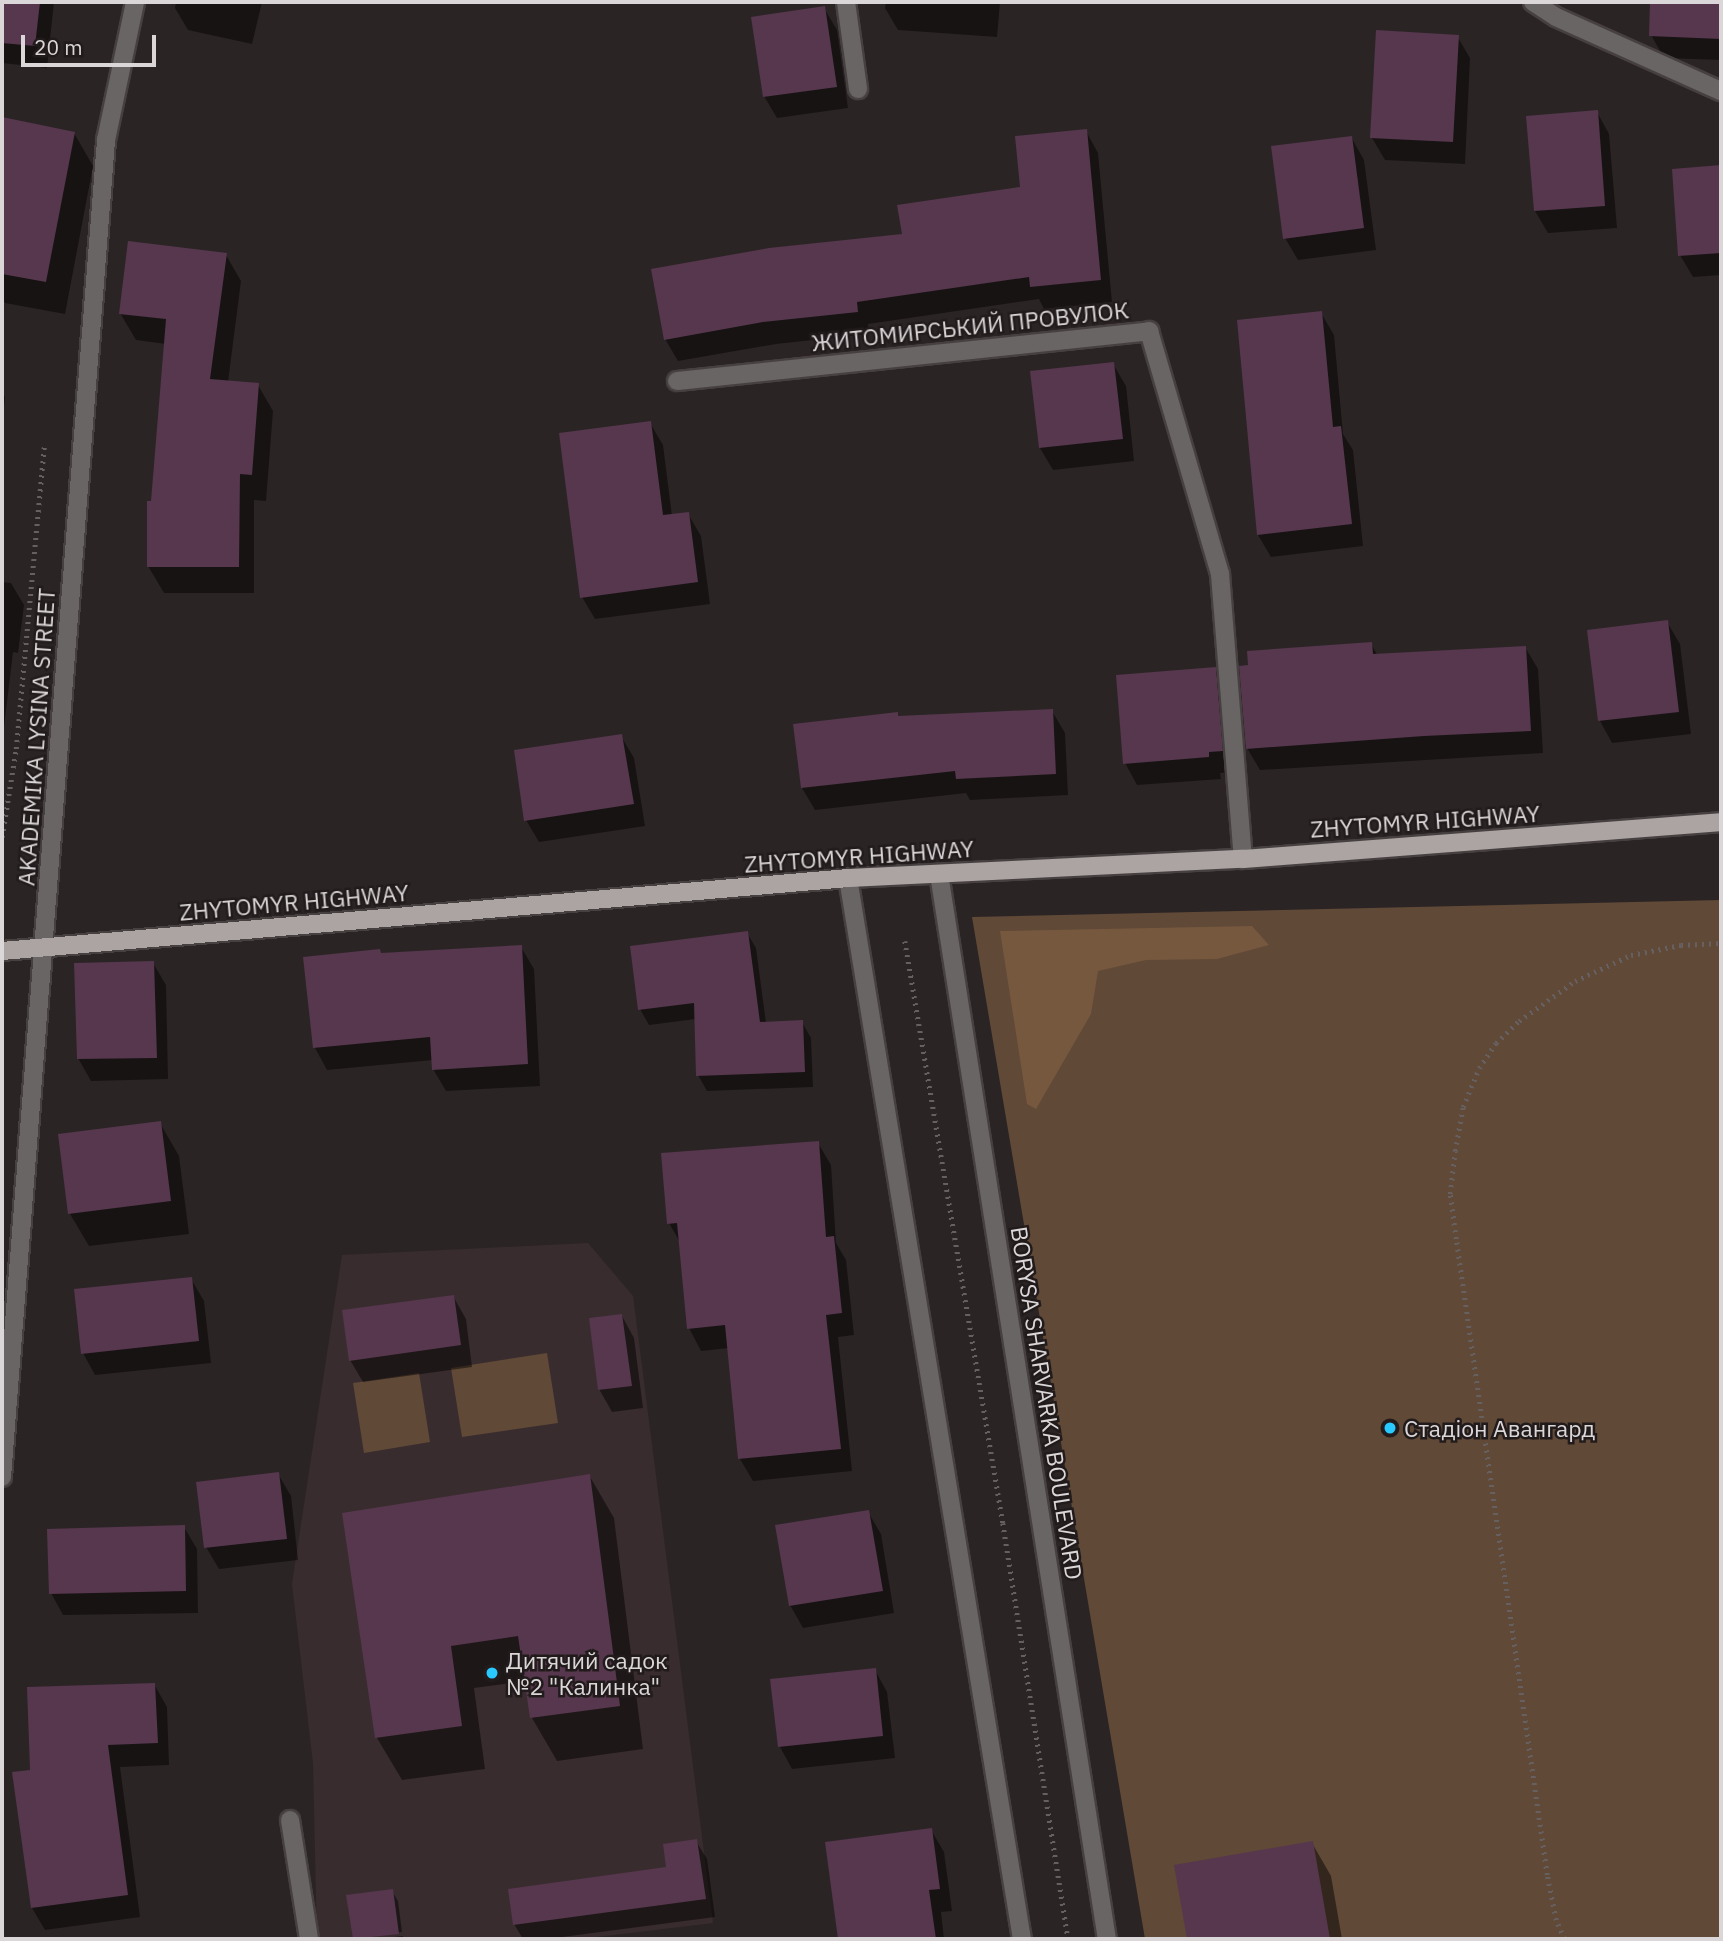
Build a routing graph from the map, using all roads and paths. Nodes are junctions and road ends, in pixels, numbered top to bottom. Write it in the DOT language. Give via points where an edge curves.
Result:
graph roads {
  1 [pos="135,2"];
  2 [pos="846,2"];
  3 [pos="1533,2"];
  4 [pos="858,89"];
  5 [pos="1721,91"];
  6 [pos="677,381"];
  7 [pos="44,447"];
  8 [pos="1721,822"];
  9 [pos="2,837"];
  10 [pos="1243,859"];
  11 [pos="939,874"];
  12 [pos="848,878"];
  13 [pos="905,941"];
  14 [pos="1721,943"];
  15 [pos="45,948"];
  16 [pos="2,951"];
  17 [pos="2,1477"];
  18 [pos="290,1820"];
  19 [pos="309,1939"];
  20 [pos="1022,1939"];
  21 [pos="1068,1939"];
  22 [pos="1107,1939"];
  23 [pos="1564,1939"];
  1 -- 15 [label="street, AKADEMIKA LYSINA STREET" via="106,141"];
  2 -- 4 [label="street"];
  3 -- 5 [label="street" via="1556,17"];
  6 -- 10 [label="street, ЖИТОМИРСЬКИЙ ПРОВУЛОК" via="1149,331 1220,574"];
  7 -- 9 [label="path" via="16,749"];
  8 -- 10 [label="main road, ZHYTOMYR HIGHWAY"];
  10 -- 11 [label="main road, ZHYTOMYR HIGHWAY"];
  11 -- 12 [label="main road, ZHYTOMYR HIGHWAY"];
  11 -- 22 [label="street, BORYSA SHARVARKA BOULEVARD"];
  12 -- 15 [label="main road, ZHYTOMYR HIGHWAY"];
  12 -- 20 [label="street"];
  13 -- 21 [label="path"];
  14 -- 23 [label="path" via="1631,955 1575,981 1519,1021 1479,1068 1463,1107 1455,1152 1450,1194 1455,1239 1547,1875"];
  15 -- 16 [label="main road, ZHYTOMYR HIGHWAY"];
  15 -- 17 [label="street, AKADEMIKA LYSINA STREET"];
  18 -- 19 [label="street"];
}
